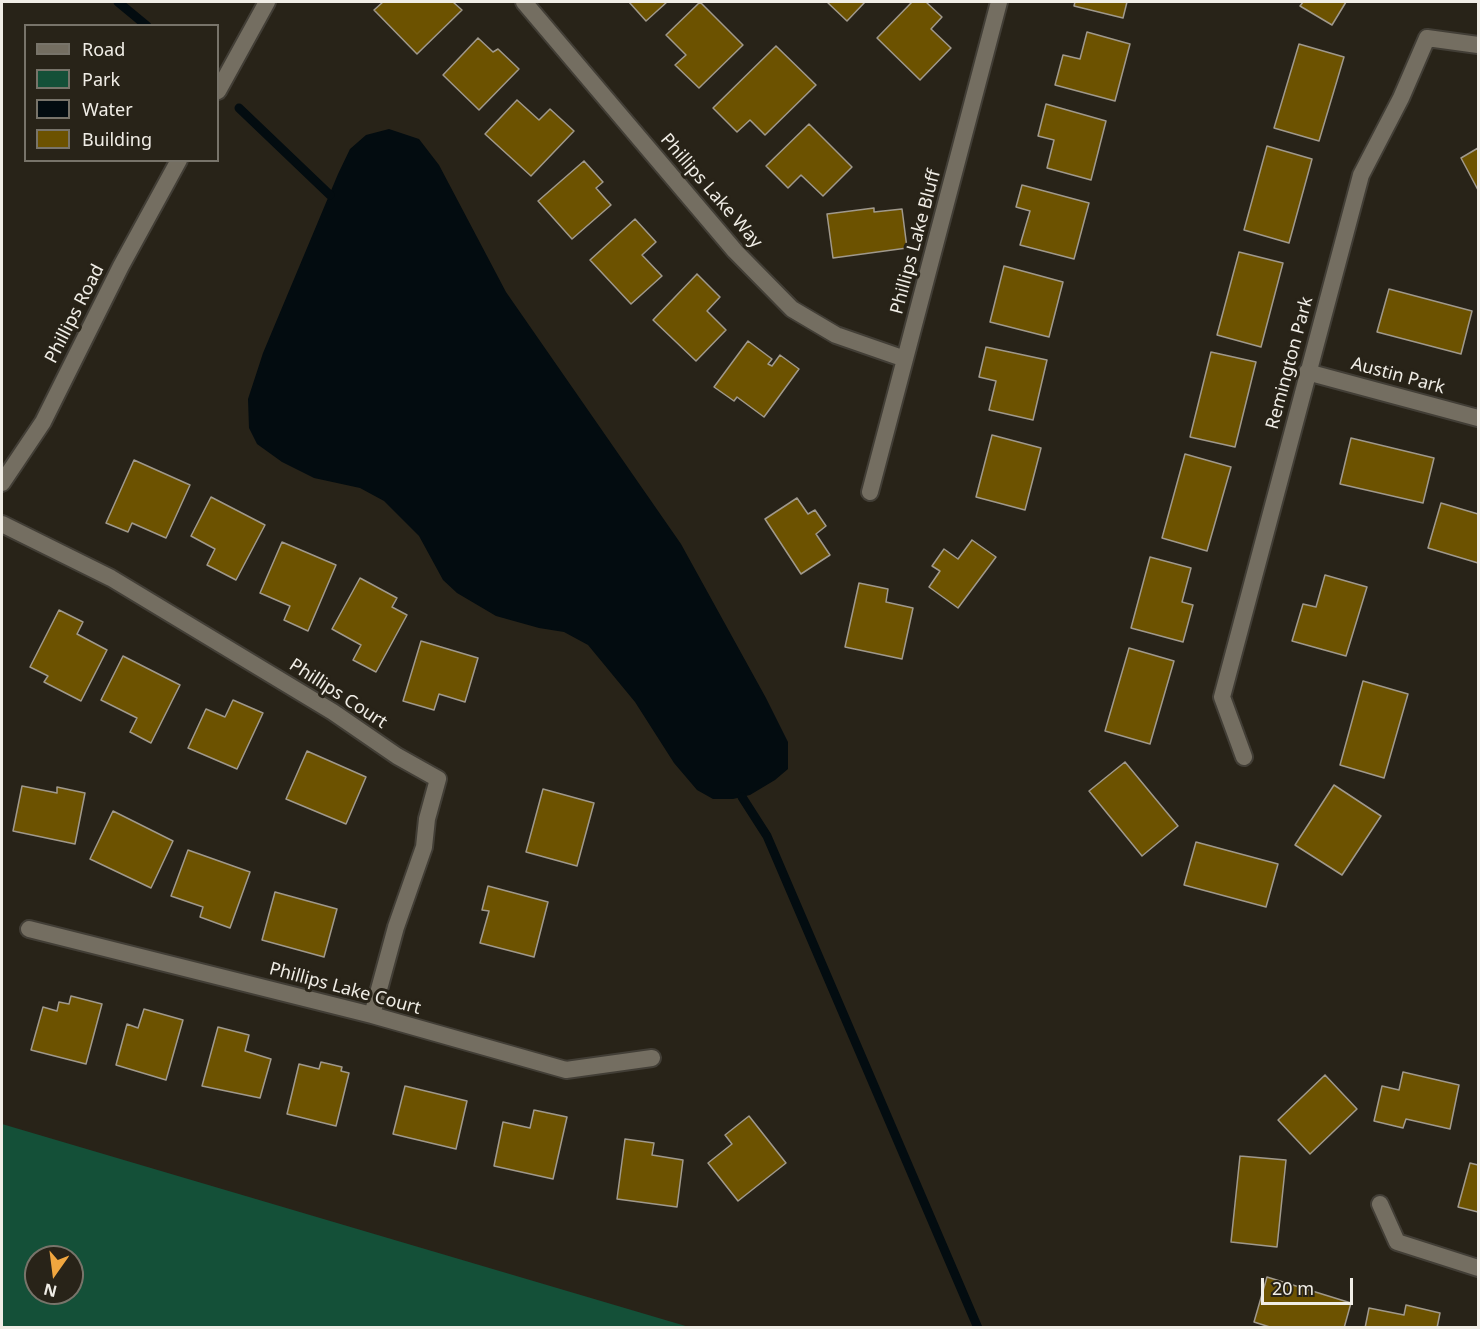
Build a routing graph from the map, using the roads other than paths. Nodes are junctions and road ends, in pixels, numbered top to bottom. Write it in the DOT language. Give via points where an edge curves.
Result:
graph roads {
  1 [pos="267,2"];
  2 [pos="524,2"];
  3 [pos="999,2"];
  4 [pos="1479,45"];
  5 [pos="219,89"];
  6 [pos="178,162"];
  7 [pos="905,359"];
  8 [pos="1307,372"];
  9 [pos="1479,418"];
  10 [pos="2,483"];
  11 [pos="870,492"];
  12 [pos="2,524"];
  13 [pos="1244,757"];
  14 [pos="29,928"];
  15 [pos="372,1015"];
  16 [pos="652,1058"];
  17 [pos="1380,1204"];
  18 [pos="1479,1268"];
  1 -- 5 [label="street"];
  2 -- 7 [label="street, Phillips Lake Way" via="735,251 792,309 836,335"];
  3 -- 7 [label="street, Phillips Lake Bluff"];
  4 -- 8 [label="street, Remington Park" via="1427,38 1361,175"];
  6 -- 10 [label="street, Phillips Road" via="43,422"];
  7 -- 11 [label="street, Phillips Lake Bluff"];
  8 -- 9 [label="street, Austin Park"];
  8 -- 13 [label="street, Remington Park" via="1222,697"];
  12 -- 15 [label="street, Phillips Court" via="111,578 438,779 424,847 396,927"];
  14 -- 15 [label="street, Phillips Lake Court"];
  15 -- 16 [label="street, Phillips Lake Court" via="566,1070"];
  17 -- 18 [label="street" via="1397,1242"];
}
